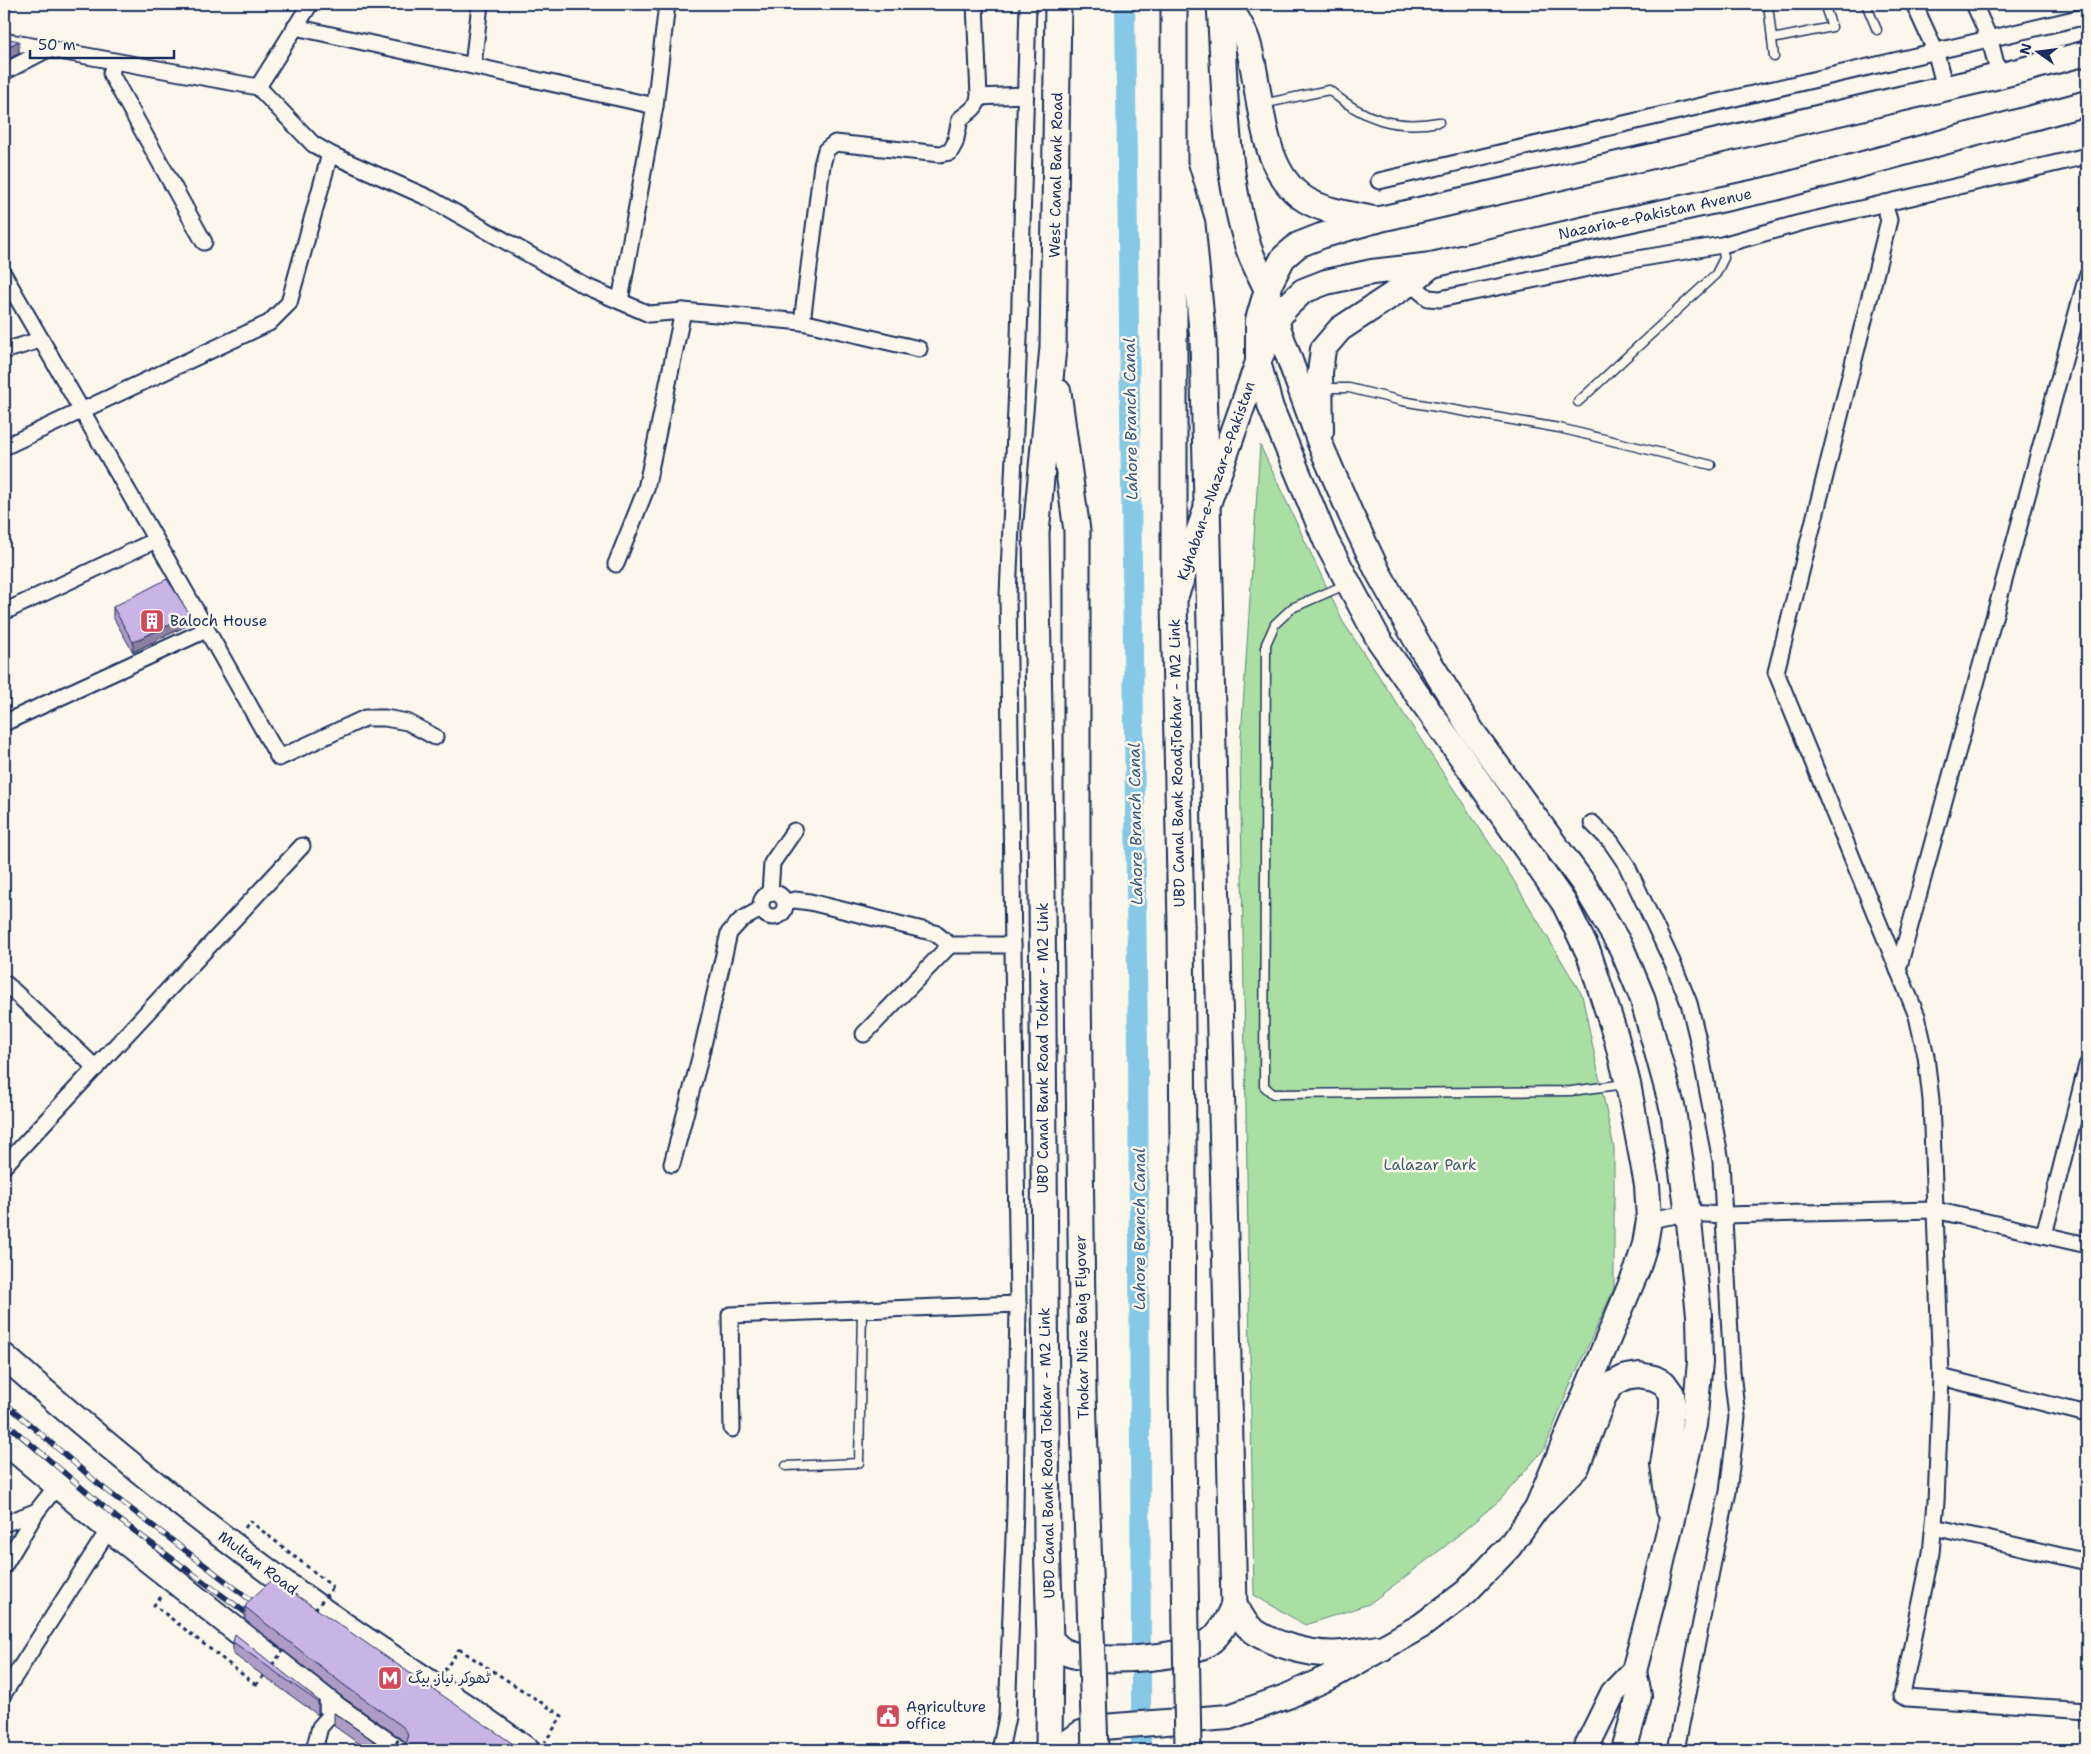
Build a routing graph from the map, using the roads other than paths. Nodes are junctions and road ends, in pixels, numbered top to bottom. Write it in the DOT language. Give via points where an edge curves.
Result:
graph roads {
  1 [pos="310,4"];
  2 [pos="480,4"];
  3 [pos="667,4"];
  4 [pos="975,4"];
  5 [pos="1028,4"];
  6 [pos="1058,4"];
  7 [pos="1174,4"];
  8 [pos="1220,4"];
  9 [pos="1228,4"];
  10 [pos="1768,4"];
  11 [pos="1824,4"];
  12 [pos="1866,4"];
  13 [pos="1914,4"];
  14 [pos="1974,4"];
  15 [pos="2087,16"];
  16 [pos="295,27"];
  17 [pos="1878,30"];
  18 [pos="1772,39"];
  19 [pos="1990,40"];
  20 [pos="4,41"];
  21 [pos="48,49"];
  22 [pos="1935,50"];
  23 [pos="2087,53"];
  24 [pos="1774,57"];
  25 [pos="114,62"];
  26 [pos="473,66"];
  27 [pos="4,72"];
  28 [pos="1999,76"];
  29 [pos="258,87"];
  30 [pos="1945,88"];
  31 [pos="1025,95"];
  32 [pos="979,97"];
  33 [pos="2087,103"];
  34 [pos="1260,105"];
  35 [pos="655,106"];
  36 [pos="1439,122"];
  37 [pos="330,154"];
  38 [pos="2087,156"];
  39 [pos="1175,168"];
  40 [pos="1379,181"];
  41 [pos="1884,203"];
  42 [pos="1376,220"];
  43 [pos="204,242"];
  44 [pos="1722,245"];
  45 [pos="1432,265"];
  46 [pos="4,275"];
  47 [pos="2087,276"];
  48 [pos="1410,283"];
  49 [pos="1267,288"];
  50 [pos="620,301"];
  51 [pos="683,311"];
  52 [pos="802,322"];
  53 [pos="1276,322"];
  54 [pos="40,340"];
  55 [pos="1053,347"];
  56 [pos="919,349"];
  57 [pos="4,351"];
  58 [pos="1258,362"];
  59 [pos="1322,388"];
  60 [pos="1578,402"];
  61 [pos="82,411"];
  62 [pos="1321,446"];
  63 [pos="4,447"];
  64 [pos="1712,464"];
  65 [pos="1208,505"];
  66 [pos="156,540"];
  67 [pos="616,564"];
  68 [pos="1349,583"];
  69 [pos="1174,601"];
  70 [pos="4,612"];
  71 [pos="206,630"];
  72 [pos="4,723"];
  73 [pos="435,737"];
  74 [pos="1592,823"];
  75 [pos="794,831"];
  76 [pos="302,846"];
  77 [pos="770,893"];
  78 [pos="786,902"];
  79 [pos="761,910"];
  80 [pos="950,944"];
  81 [pos="1013,945"];
  82 [pos="1898,970"];
  83 [pos="6,984"];
  84 [pos="864,1034"];
  85 [pos="2087,1065"];
  86 [pos="96,1068"];
  87 [pos="1628,1084"];
  88 [pos="672,1164"];
  89 [pos="4,1166"];
  90 [pos="1935,1210"];
  91 [pos="1688,1213"];
  92 [pos="1724,1215"];
  93 [pos="1649,1220"];
  94 [pos="2044,1235"];
  95 [pos="2087,1245"];
  96 [pos="1018,1304"];
  97 [pos="862,1309"];
  98 [pos="4,1356"];
  99 [pos="1941,1377"];
  100 [pos="2087,1414"];
  101 [pos="732,1429"];
  102 [pos="4,1442"];
  103 [pos="786,1466"];
  104 [pos="56,1487"];
  105 [pos="1537,1508"];
  106 [pos="37,1511"];
  107 [pos="1671,1522"];
  108 [pos="4,1524"];
  109 [pos="1934,1527"];
  110 [pos="109,1529"];
  111 [pos="2087,1562"];
  112 [pos="4,1566"];
  113 [pos="1234,1605"];
  114 [pos="1050,1640"];
  115 [pos="1382,1648"];
  116 [pos="1634,1671"];
  117 [pos="4,1693"];
  118 [pos="336,1709"];
  119 [pos="2087,1710"];
  120 [pos="1088,1742"];
  121 [pos="521,1746"];
  122 [pos="314,1750"];
  123 [pos="393,1750"];
  124 [pos="1000,1750"];
  125 [pos="1049,1750"];
  126 [pos="1062,1750"];
  127 [pos="1188,1750"];
  128 [pos="1585,1750"];
  129 [pos="1624,1750"];
  130 [pos="1676,1750"];
  1 -- 16 [label="street"];
  2 -- 26 [label="street"];
  3 -- 35 [label="street"];
  4 -- 32 [label="street"];
  5 -- 31 [label="street"];
  6 -- 55 [label="highway, West Canal Bank Road"];
  7 -- 39 [label="highway, UBD Canal Bank Road;Tokhar - M2 Link"];
  8 -- 49 [label="highway" via="1234,188 1247,244"];
  9 -- 34 [label="highway" via="1247,40"];
  10 -- 18 [label="lane"];
  11 -- 18 [label="lane" via="1832,27"];
  12 -- 17 [label="lane"];
  13 -- 22 [label="street"];
  14 -- 19 [label="street"];
  15 -- 19 [label="street"];
  16 -- 26 [label="street"];
  16 -- 29 [label="street"];
  18 -- 24 [label="lane"];
  19 -- 22 [label="street"];
  19 -- 28 [label="street"];
  20 -- 21 [label="street"];
  21 -- 25 [label="street"];
  21 -- 27 [label="street"];
  22 -- 30 [label="street"];
  22 -- 40 [label="street"];
  23 -- 28 [label="main road"];
  25 -- 29 [label="street"];
  25 -- 43 [label="street" via="111,74"];
  26 -- 35 [label="street"];
  28 -- 30 [label="main road"];
  29 -- 37 [label="street" via="313,144"];
  30 -- 42 [label="main road"];
  31 -- 32 [label="street"];
  31 -- 81 [label="street" via="1008,596"];
  32 -- 52 [label="street" via="972,112 960,119 950,152 940,154 836,143 826,150"];
  33 -- 45 [label="main road, Nazaria-e-Pakistan Avenue" via="1775,188"];
  34 -- 36 [label="lane" via="1330,90 1370,117 1397,124"];
  34 -- 42 [label="highway" via="1274,163 1286,182 1306,200 1322,207"];
  35 -- 50 [label="street"];
  37 -- 50 [label="street" via="430,199 585,286"];
  37 -- 61 [label="street" via="289,303 269,323"];
  38 -- 41 [label="street"];
  39 -- 65 [label="highway" via="1192,224 1203,340"];
  39 -- 69 [label="highway, UBD Canal Bank Road;Tokhar - M2 Link"];
  41 -- 44 [label="street"];
  41 -- 82 [label="street" via="1889,220 1776,672"];
  42 -- 49 [label="main road" via="1298,244 1283,258"];
  44 -- 48 [label="street" via="1613,263 1440,299 1428,298"];
  44 -- 60 [label="lane" via="1724,258 1716,274"];
  45 -- 48 [label="main road"];
  45 -- 53 [label="main road, Nazaria-e-Pakistan Avenue" via="1372,272 1326,282 1303,291"];
  46 -- 54 [label="street"];
  47 -- 82 [label="street"];
  48 -- 59 [label="main road" via="1340,329 1323,349"];
  49 -- 53 [label="main road"];
  49 -- 58 [label="main road" via="1258,320"];
  50 -- 51 [label="street" via="649,314"];
  51 -- 52 [label="street"];
  51 -- 67 [label="street" via="646,489"];
  52 -- 56 [label="street"];
  53 -- 58 [label="main road, Nazaria-e-Pakistan Avenue"];
  53 -- 62 [label="main road"];
  54 -- 57 [label="street"];
  54 -- 61 [label="street"];
  55 -- 114 [label="highway, UBD Canal Bank Road Tokhar - M2 Link" via="1036,533"];
  55 -- 120 [label="highway, Thokar Niaz Baig Flyover, bridge" via="1077,531 1077,903"];
  58 -- 65 [label="main road, Kyhaban-e-Nazar-e-Pakistan"];
  58 -- 68 [label="main road" via="1271,408 1326,541"];
  59 -- 62 [label="main road"];
  59 -- 64 [label="lane" via="1349,388 1402,401 1559,428"];
  61 -- 63 [label="street"];
  61 -- 66 [label="street"];
  62 -- 91 [label="main road" via="1374,564 1419,645 1472,731 1583,884 1622,949 1642,997 1673,1110"];
  65 -- 69 [label="main road, Kyhaban-e-Nazar-e-Pakistan"];
  65 -- 113 [label="highway"];
  66 -- 70 [label="street"];
  66 -- 71 [label="street"];
  68 -- 87 [label="main road" via="1379,640 1564,903 1589,954"];
  68 -- 87 [label="lane" via="1292,608 1275,624 1266,644 1264,1086 1273,1094 1279,1094 1571,1091"];
  69 -- 127 [label="highway, UBD Canal Bank Road;Tokhar - M2 Link, bridge" via="1181,925 1182,1392"];
  71 -- 72 [label="street"];
  71 -- 73 [label="street" via="278,758 365,718 407,722"];
  74 -- 92 [label="street" via="1626,864 1688,1003 1721,1161"];
  75 -- 77 [label="street" via="772,863"];
  76 -- 86 [label="street"];
  77 -- 78 [label="street" via="777,893"];
  77 -- 79 [label="street" via="764,896"];
  78 -- 79 [label="street" via="785,910 773,919"];
  78 -- 80 [label="street" via="810,902 935,933"];
  79 -- 88 [label="street" via="741,920 729,933"];
  80 -- 81 [label="street"];
  80 -- 84 [label="street"];
  81 -- 96 [label="street"];
  82 -- 90 [label="street" via="1917,1016 1926,1056"];
  83 -- 86 [label="street"];
  85 -- 94 [label="street"];
  86 -- 89 [label="street"];
  87 -- 93 [label="main road" via="1647,1185"];
  90 -- 92 [label="street"];
  90 -- 94 [label="street"];
  90 -- 99 [label="street"];
  91 -- 92 [label="street"];
  91 -- 93 [label="street"];
  91 -- 107 [label="main road" via="1699,1315 1700,1362 1688,1459"];
  92 -- 130 [label="street" via="1737,1417 1728,1492"];
  93 -- 105 [label="main road" via="1637,1270"];
  94 -- 95 [label="street"];
  96 -- 97 [label="street"];
  96 -- 124 [label="street" via="1007,1718"];
  97 -- 101 [label="street" via="730,1315"];
  97 -- 103 [label="lane" via="858,1463"];
  98 -- 121 [label="main road, Multan Road" via="86,1428 320,1609"];
  99 -- 100 [label="street"];
  99 -- 109 [label="street"];
  102 -- 104 [label="main road"];
  104 -- 106 [label="street"];
  104 -- 110 [label="main road"];
  105 -- 107 [label="main road" via="1577,1467 1608,1389 1626,1377 1639,1375 1660,1380 1672,1394 1663,1464"];
  105 -- 115 [label="main road" via="1509,1547 1466,1592 1421,1626"];
  106 -- 108 [label="street"];
  106 -- 112 [label="street"];
  107 -- 116 [label="main road"];
  109 -- 111 [label="street"];
  109 -- 119 [label="street" via="1902,1695 1906,1698"];
  110 -- 117 [label="street"];
  110 -- 118 [label="main road"];
  113 -- 114 [label="highway" via="1225,1624 1208,1643 1172,1656 1083,1657 1064,1652"];
  113 -- 115 [label="highway" via="1249,1627 1262,1636 1291,1646 1335,1654"];
  114 -- 125 [label="highway, UBD Canal Bank Road Tokhar - M2 Link"];
  115 -- 120 [label="main road, bridge" via="1288,1696 1229,1717 1103,1727"];
  116 -- 128 [label="main road" via="1613,1693"];
  116 -- 129 [label="main road" via="1639,1696"];
  118 -- 122 [label="street" via="320,1727"];
  118 -- 123 [label="main road"];
  120 -- 126 [label="main road" via="1070,1741"];
}
